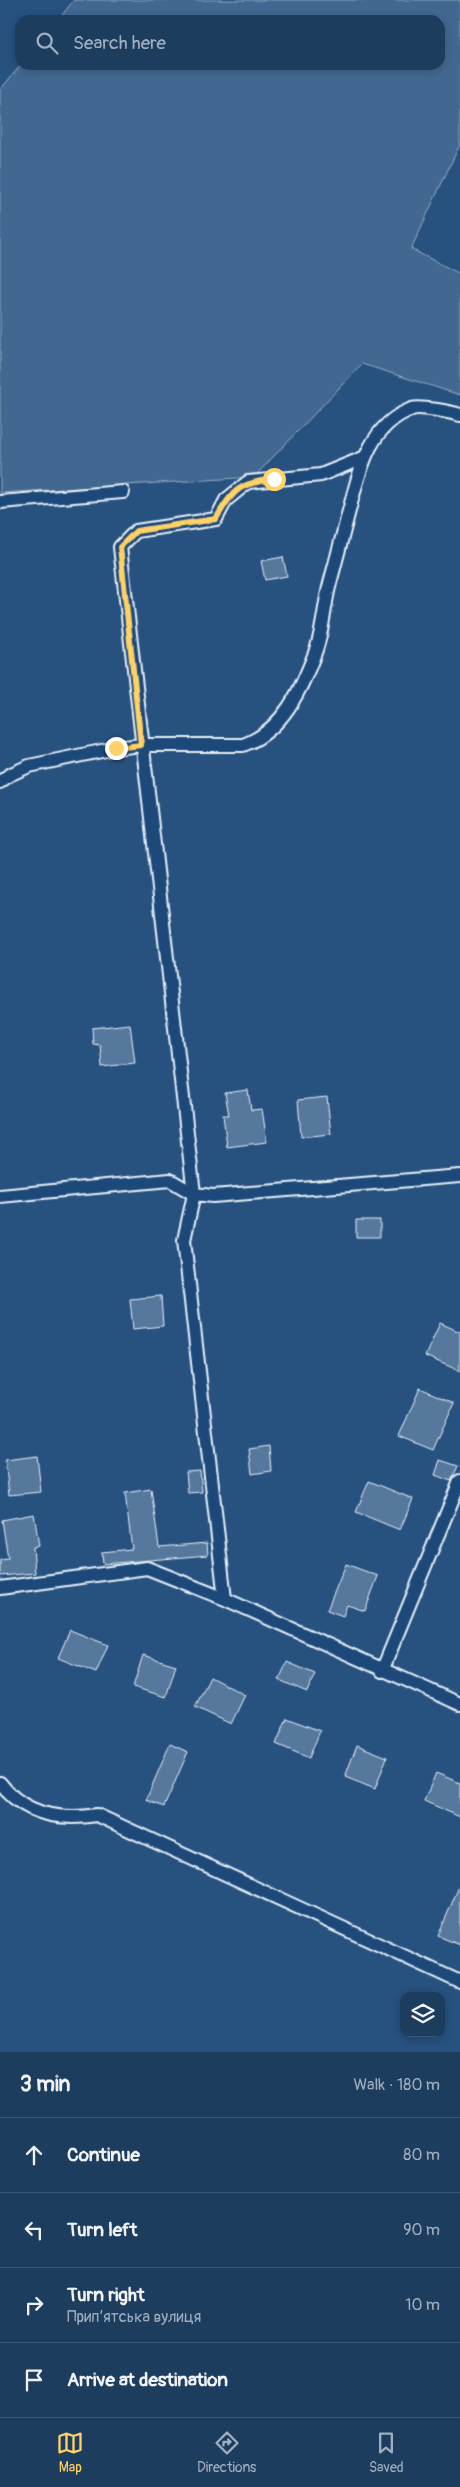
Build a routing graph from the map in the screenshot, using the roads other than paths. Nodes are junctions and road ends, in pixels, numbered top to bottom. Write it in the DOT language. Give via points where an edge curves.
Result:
graph roads {
  1 [pos="460,415"];
  2 [pos="363,458"];
  3 [pos="123,492"];
  4 [pos="0,502"];
  5 [pos="141,745"];
  6 [pos="0,782"];
  7 [pos="460,1176"];
  8 [pos="194,1194"];
  9 [pos="0,1196"];
  10 [pos="460,1481"];
  11 [pos="0,1588"];
  12 [pos="225,1599"];
  13 [pos="382,1671"];
  14 [pos="460,1704"];
  15 [pos="0,1783"];
  16 [pos="460,1982"];
  1 -- 2 [label="street" via="413,408 386,424"];
  2 -- 5 [label="street" via="316,649 281,720 256,741 243,745"];
  2 -- 5 [label="street" via="321,475 248,482 226,500 216,519 136,531 120,547"];
  3 -- 4 [label="street"];
  5 -- 6 [label="street" via="29,766"];
  5 -- 8 [label="street"];
  7 -- 8 [label="street" via="213,1196"];
  8 -- 9 [label="street" via="170,1180"];
  8 -- 12 [label="street" via="184,1240"];
  10 -- 13 [label="street"];
  11 -- 12 [label="street" via="147,1568"];
  12 -- 13 [label="street"];
  13 -- 14 [label="street"];
  15 -- 16 [label="street" via="8,1794 32,1810 71,1819 97,1815"];
}
